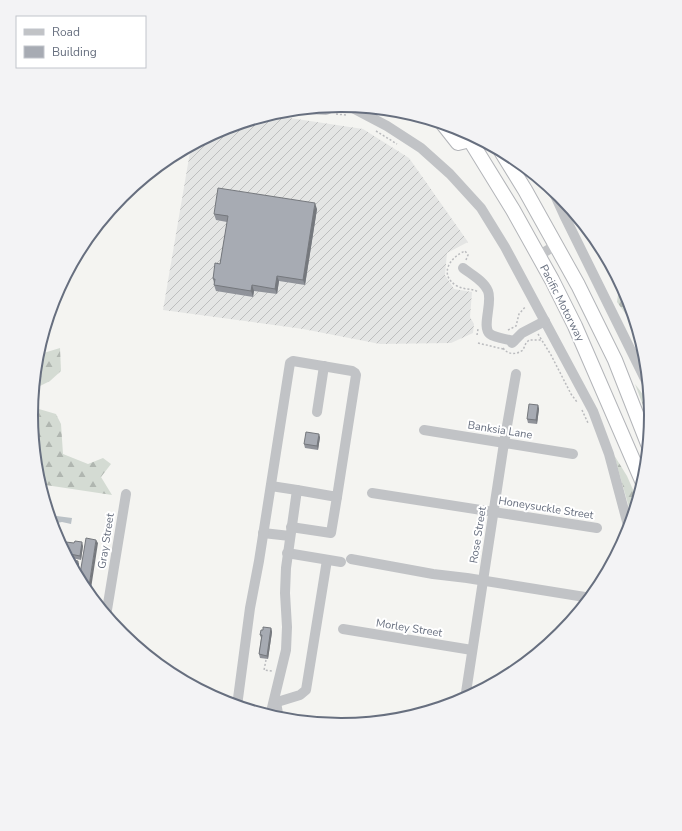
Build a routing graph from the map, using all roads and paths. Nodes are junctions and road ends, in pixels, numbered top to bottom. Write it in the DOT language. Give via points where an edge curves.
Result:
graph roads {
  1 [pos="353,113"];
  2 [pos="373,129"];
  3 [pos="451,134"];
  4 [pos="463,139"];
  5 [pos="471,142"];
  6 [pos="403,147"];
  7 [pos="509,164"];
  8 [pos="560,206"];
  9 [pos="556,245"];
  10 [pos="538,256"];
  11 [pos="463,268"];
  12 [pos="480,295"];
  13 [pos="528,306"];
  14 [pos="545,321"];
  15 [pos="478,325"];
  16 [pos="508,330"];
  17 [pos="477,335"];
  18 [pos="539,337"];
  19 [pos="478,343"];
  20 [pos="504,349"];
  21 [pos="324,366"];
  22 [pos="640,369"];
  23 [pos="516,374"];
  24 [pos="578,402"];
  25 [pos="581,409"];
  26 [pos="317,412"];
  27 [pos="587,423"];
  28 [pos="424,430"];
  29 [pos="643,432"];
  30 [pos="504,443"];
  31 [pos="572,454"];
  32 [pos="638,472"];
  33 [pos="271,486"];
  34 [pos="297,490"];
  35 [pos="372,493"];
  36 [pos="126,494"];
  37 [pos="337,497"];
  38 [pos="494,512"];
  39 [pos="623,526"];
  40 [pos="597,528"];
  41 [pos="290,532"];
  42 [pos="263,533"];
  43 [pos="287,553"];
  44 [pos="327,560"];
  45 [pos="483,581"];
  46 [pos="584,597"];
  47 [pos="107,608"];
  48 [pos="343,629"];
  49 [pos="472,650"];
  50 [pos="266,660"];
  51 [pos="281,673"];
  52 [pos="466,691"];
  53 [pos="237,699"];
  54 [pos="275,703"];
  55 [pos="273,711"];
  1 -- 14 [label="street" via="387,126 420,148 450,174 481,208"];
  2 -- 6 [label="path"];
  3 -- 4 [label="highway" via="458,143"];
  5 -- 10 [label="highway, Pacific Motorway"];
  7 -- 9 [label="highway, Pacific Motorway"];
  8 -- 22 [label="street"];
  9 -- 10 [label="street"];
  9 -- 29 [label="highway, Pacific Motorway" via="615,360"];
  10 -- 32 [label="highway, Pacific Motorway" via="575,326"];
  11 -- 12 [label="path" via="468,255 465,250 451,260 448,273 455,285 475,290"];
  11 -- 14 [label="street" via="489,292 486,326 493,336 513,342 522,333"];
  13 -- 16 [label="path" via="519,314 516,325"];
  14 -- 39 [label="street" via="592,411 609,454"];
  15 -- 17 [label="path"];
  18 -- 24 [label="path"];
  19 -- 20 [label="path"];
  21 -- 26 [label="street"];
  21 -- 33 [label="street" via="293,361 291,363"];
  21 -- 37 [label="street" via="352,371 356,375"];
  23 -- 30 [label="street, Rose Street"];
  25 -- 27 [label="path"];
  28 -- 30 [label="street, Banksia Lane"];
  30 -- 31 [label="street, Banksia Lane"];
  30 -- 38 [label="street, Rose Street"];
  33 -- 34 [label="street"];
  33 -- 42 [label="street"];
  34 -- 37 [label="street"];
  34 -- 41 [label="street"];
  35 -- 38 [label="street, Honeysuckle Street"];
  36 -- 47 [label="street, Gray Street"];
  37 -- 41 [label="street" via="331,533"];
  38 -- 40 [label="street, Honeysuckle Street"];
  38 -- 45 [label="street, Rose Street"];
  41 -- 42 [label="street"];
  41 -- 43 [label="street"];
  42 -- 53 [label="street"];
  43 -- 44 [label="street"];
  43 -- 51 [label="street" via="287,638"];
  44 -- 45 [label="street" via="383,565"];
  44 -- 54 [label="street" via="306,690 300,696"];
  45 -- 46 [label="street"];
  45 -- 49 [label="street, Rose Street"];
  48 -- 49 [label="street, Morley Street"];
  49 -- 52 [label="street, Rose Street"];
  50 -- 51 [label="path" via="264,670"];
  51 -- 54 [label="street"];
  54 -- 55 [label="street"];
}
